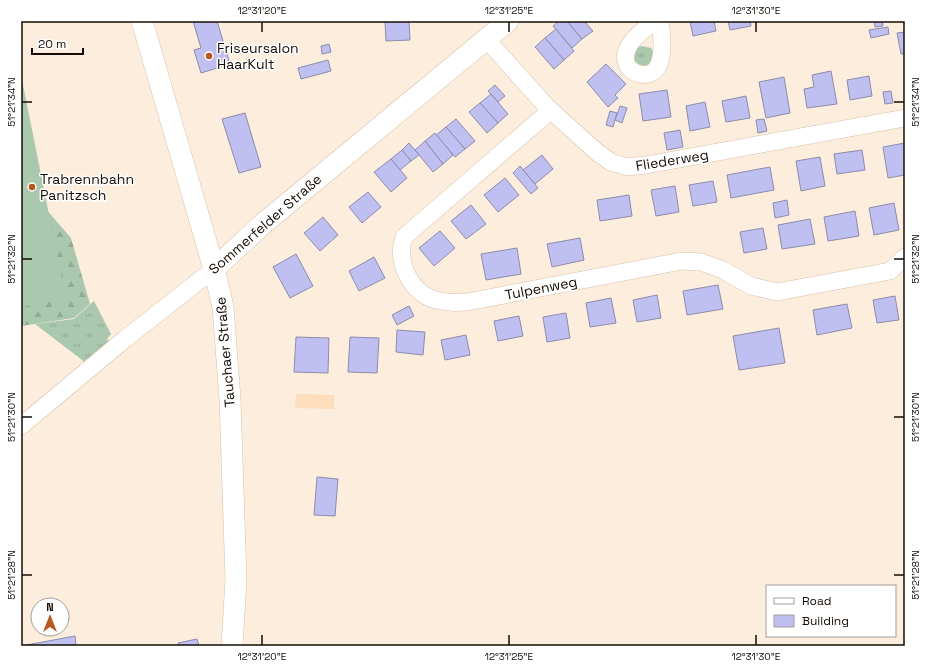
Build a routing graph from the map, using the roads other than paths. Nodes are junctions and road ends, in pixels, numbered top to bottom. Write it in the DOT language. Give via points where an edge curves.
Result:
graph roads {
  1 [pos="142,21"];
  2 [pos="508,21"];
  3 [pos="654,21"];
  4 [pos="660,21"];
  5 [pos="487,40"];
  6 [pos="550,111"];
  7 [pos="905,118"];
  8 [pos="905,257"];
  9 [pos="214,269"];
  10 [pos="21,426"];
  11 [pos="232,646"];
  1 -- 9 [label="street, Tauchaer Straße"];
  2 -- 5 [label="street, Sommerfelder Straße"];
  3 -- 4 [label="street" via="632,42 626,54 631,70 641,75 652,73 659,64"];
  5 -- 6 [label="street, Fliederweg"];
  5 -- 9 [label="street, Sommerfelder Straße" via="264,223"];
  6 -- 7 [label="street, Fliederweg" via="598,154 627,167"];
  6 -- 8 [label="street, Tulpenweg" via="404,237 400,246 404,269 419,291 441,302 455,304 682,261 701,262 723,270 751,286 777,292 890,270"];
  9 -- 10 [label="street, Sommerfelder Straße"];
  9 -- 11 [label="street, Tauchaer Straße" via="223,307 230,392 236,580"];
}
